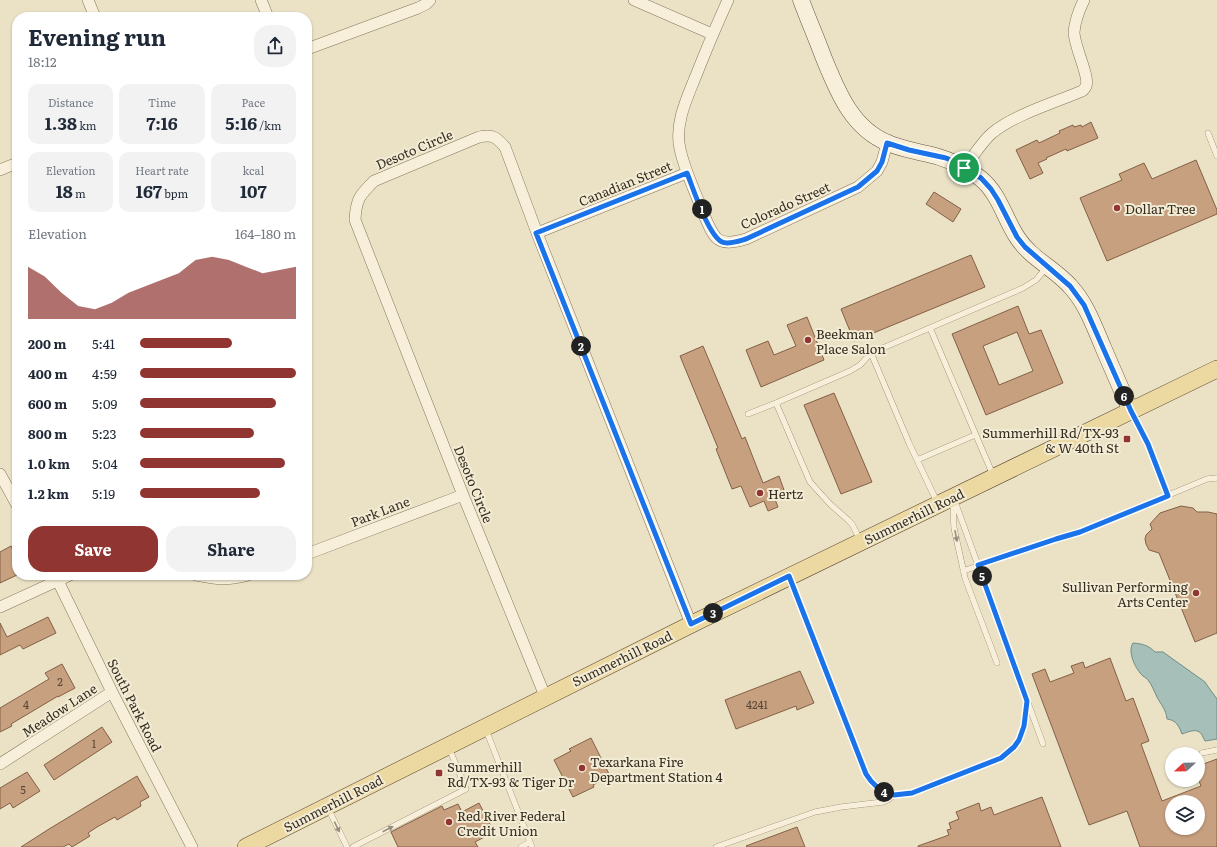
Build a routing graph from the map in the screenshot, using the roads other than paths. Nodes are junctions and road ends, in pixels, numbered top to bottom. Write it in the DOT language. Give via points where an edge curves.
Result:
graph roads {
  1 [pos="88,0"];
  2 [pos="261,0"];
  3 [pos="430,0"];
  4 [pos="634,0"];
  5 [pos="728,0"];
  6 [pos="801,0"];
  7 [pos="1084,0"];
  8 [pos="93,12"];
  9 [pos="266,12"];
  10 [pos="712,34"];
  11 [pos="312,47"];
  12 [pos="1208,133"];
  13 [pos="887,143"];
  14 [pos="1217,156"];
  15 [pos="12,165"];
  16 [pos="964,168"];
  17 [pos="0,170"];
  18 [pos="687,173"];
  19 [pos="536,233"];
  20 [pos="1047,266"];
  21 [pos="930,328"];
  22 [pos="871,353"];
  23 [pos="1217,369"];
  24 [pos="776,402"];
  25 [pos="1131,411"];
  26 [pos="748,414"];
  27 [pos="975,435"];
  28 [pos="917,460"];
  29 [pos="0,474"];
  30 [pos="994,477"];
  31 [pos="1217,478"];
  32 [pos="463,495"];
  33 [pos="12,496"];
  34 [pos="1168,496"];
  35 [pos="946,500"];
  36 [pos="861,542"];
  37 [pos="312,552"];
  38 [pos="978,565"];
  39 [pos="963,571"];
  40 [pos="789,576"];
  41 [pos="52,580"];
  42 [pos="57,580"];
  43 [pos="0,608"];
  44 [pos="691,624"];
  45 [pos="997,663"];
  46 [pos="112,692"];
  47 [pos="545,696"];
  48 [pos="1027,701"];
  49 [pos="484,727"];
  50 [pos="1043,744"];
  51 [pos="448,746"];
  52 [pos="1217,750"];
  53 [pos="1205,752"];
  54 [pos="0,764"];
  55 [pos="894,795"];
  56 [pos="327,806"];
  57 [pos="531,845"];
  58 [pos="192,847"];
  59 [pos="246,847"];
  60 [pos="347,847"];
  61 [pos="353,847"];
  62 [pos="521,847"];
  63 [pos="716,847"];
  1 -- 8 [label="street"];
  2 -- 9 [label="street"];
  3 -- 11 [label="street" via="418,8"];
  4 -- 10 [label="street"];
  5 -- 10 [label="street, Canadian Street"];
  6 -- 13 [label="street" via="846,106 867,131"];
  7 -- 16 [label="street" via="1078,11 1074,33 1086,86 1082,91 1005,124 990,135"];
  10 -- 18 [label="street, Canadian Street" via="679,128 679,148"];
  12 -- 14 [label="lane"];
  13 -- 16 [label="street" via="946,158"];
  13 -- 18 [label="street, Colorado Street" via="877,171 858,187 733,243 723,243 715,237"];
  15 -- 17 [label="street"];
  16 -- 20 [label="street" via="981,178 991,189 1017,237"];
  18 -- 19 [label="street, Canadian Street"];
  19 -- 32 [label="street, Desoto Circle" via="505,147 496,138 488,135 374,181 362,192 356,206 355,220"];
  19 -- 44 [label="street, Desoto Circle"];
  20 -- 21 [label="lane" via="1036,280 1023,288"];
  20 -- 25 [label="street" via="1070,286 1084,305"];
  21 -- 22 [label="lane"];
  21 -- 27 [label="lane"];
  22 -- 24 [label="lane" via="850,371"];
  22 -- 28 [label="lane"];
  23 -- 25 [label="main road, Summerhill Road"];
  24 -- 26 [label="lane"];
  24 -- 36 [label="lane" via="810,482 852,524"];
  25 -- 30 [label="main road, Summerhill Road"];
  25 -- 34 [label="lane" via="1148,444"];
  27 -- 28 [label="lane"];
  27 -- 30 [label="lane"];
  28 -- 35 [label="lane"];
  29 -- 33 [label="street"];
  30 -- 35 [label="main road, Summerhill Road"];
  31 -- 34 [label="lane" via="1207,479"];
  32 -- 37 [label="street, Park Lane"];
  32 -- 47 [label="street, Desoto Circle"];
  34 -- 38 [label="lane" via="1080,532"];
  35 -- 36 [label="main road, Summerhill Road"];
  35 -- 38 [label="lane"];
  35 -- 39 [label="lane, one-way"];
  36 -- 40 [label="main road, Summerhill Road"];
  38 -- 39 [label="lane"];
  38 -- 48 [label="lane"];
  39 -- 45 [label="lane"];
  40 -- 44 [label="main road, Summerhill Road"];
  40 -- 55 [label="lane" via="866,774 878,788"];
  41 -- 43 [label="street"];
  42 -- 46 [label="street, South Park Road"];
  44 -- 47 [label="main road, Summerhill Road"];
  46 -- 54 [label="street, Meadow Lane"];
  46 -- 58 [label="street, South Park Road"];
  47 -- 49 [label="main road, Summerhill Road"];
  48 -- 50 [label="lane"];
  48 -- 55 [label="lane" via="1024,726 1019,740 1001,758 912,793"];
  49 -- 51 [label="main road, Summerhill Road"];
  49 -- 57 [label="lane"];
  51 -- 56 [label="main road, Summerhill Road"];
  61 -- 51 [label="lane, one-way" via="466,789"];
  52 -- 53 [label="lane"];
  55 -- 63 [label="lane" via="883,802 841,806 804,815"];
  56 -- 59 [label="main road, Summerhill Road"];
  56 -- 60 [label="lane, one-way"];
  57 -- 62 [label="lane"];
}
